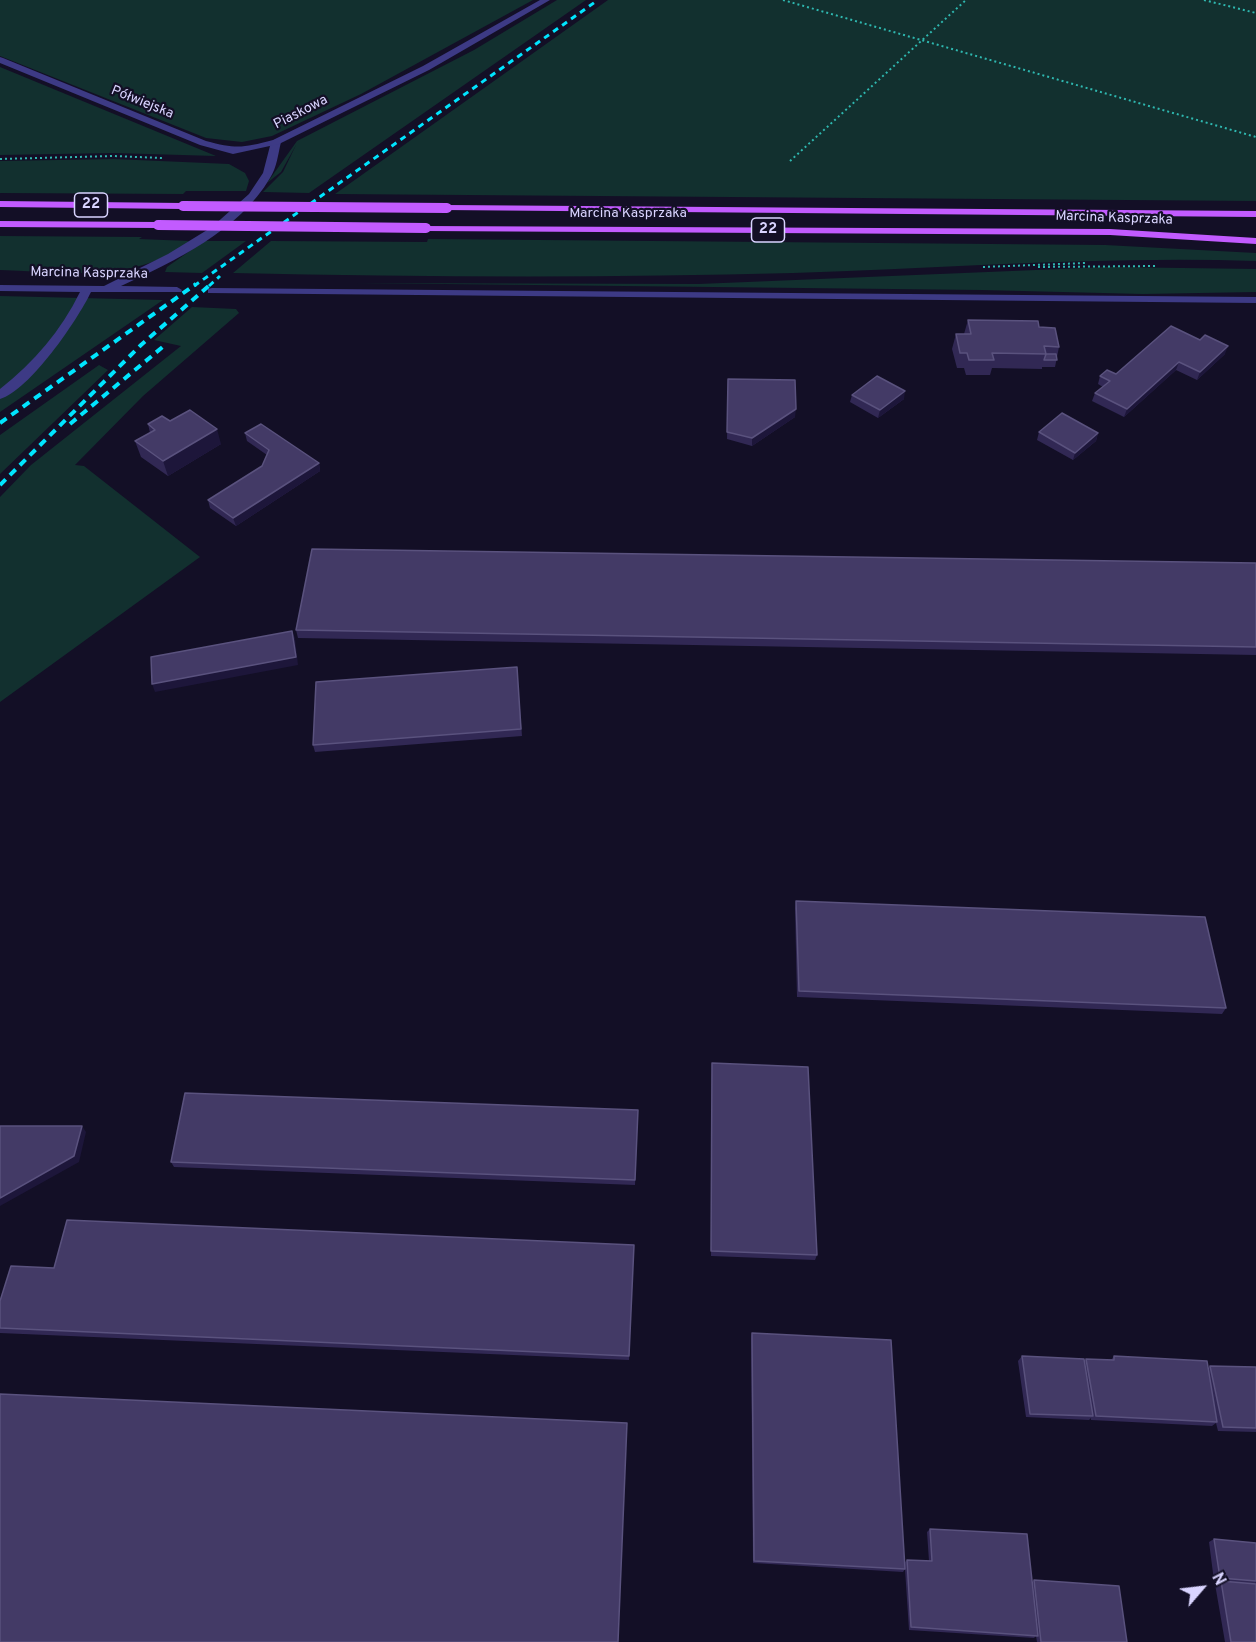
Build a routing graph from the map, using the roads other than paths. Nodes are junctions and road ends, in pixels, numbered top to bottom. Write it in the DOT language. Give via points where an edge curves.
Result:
graph roads {
  1 [pos="546,0"];
  2 [pos="0,60"];
  3 [pos="276,142"];
  4 [pos="0,204"];
  5 [pos="1256,214"];
  6 [pos="0,224"];
  7 [pos="1256,241"];
  8 [pos="0,288"];
  9 [pos="87,289"];
  10 [pos="106,290"];
  11 [pos="177,290"];
  12 [pos="212,291"];
  13 [pos="1256,300"];
  14 [pos="0,395"];
  1 -- 3 [label="street, Piaskowa" via="426,68"];
  2 -- 3 [label="street, Półwiejska" via="219,148 246,150"];
  3 -- 10 [label="street, Piaskowa" via="267,174 249,199 177,256"];
  4 -- 5 [label="main road, Marcina Kasprzaka / 22, bridge"];
  6 -- 7 [label="main road, Marcina Kasprzaka / 22, bridge" via="1110,232"];
  8 -- 9 [label="street, Marcina Kasprzaka"];
  9 -- 10 [label="street, Marcina Kasprzaka"];
  9 -- 14 [label="street" via="68,327"];
  10 -- 11 [label="street, Marcina Kasprzaka"];
  12 -- 13 [label="street"];
}
